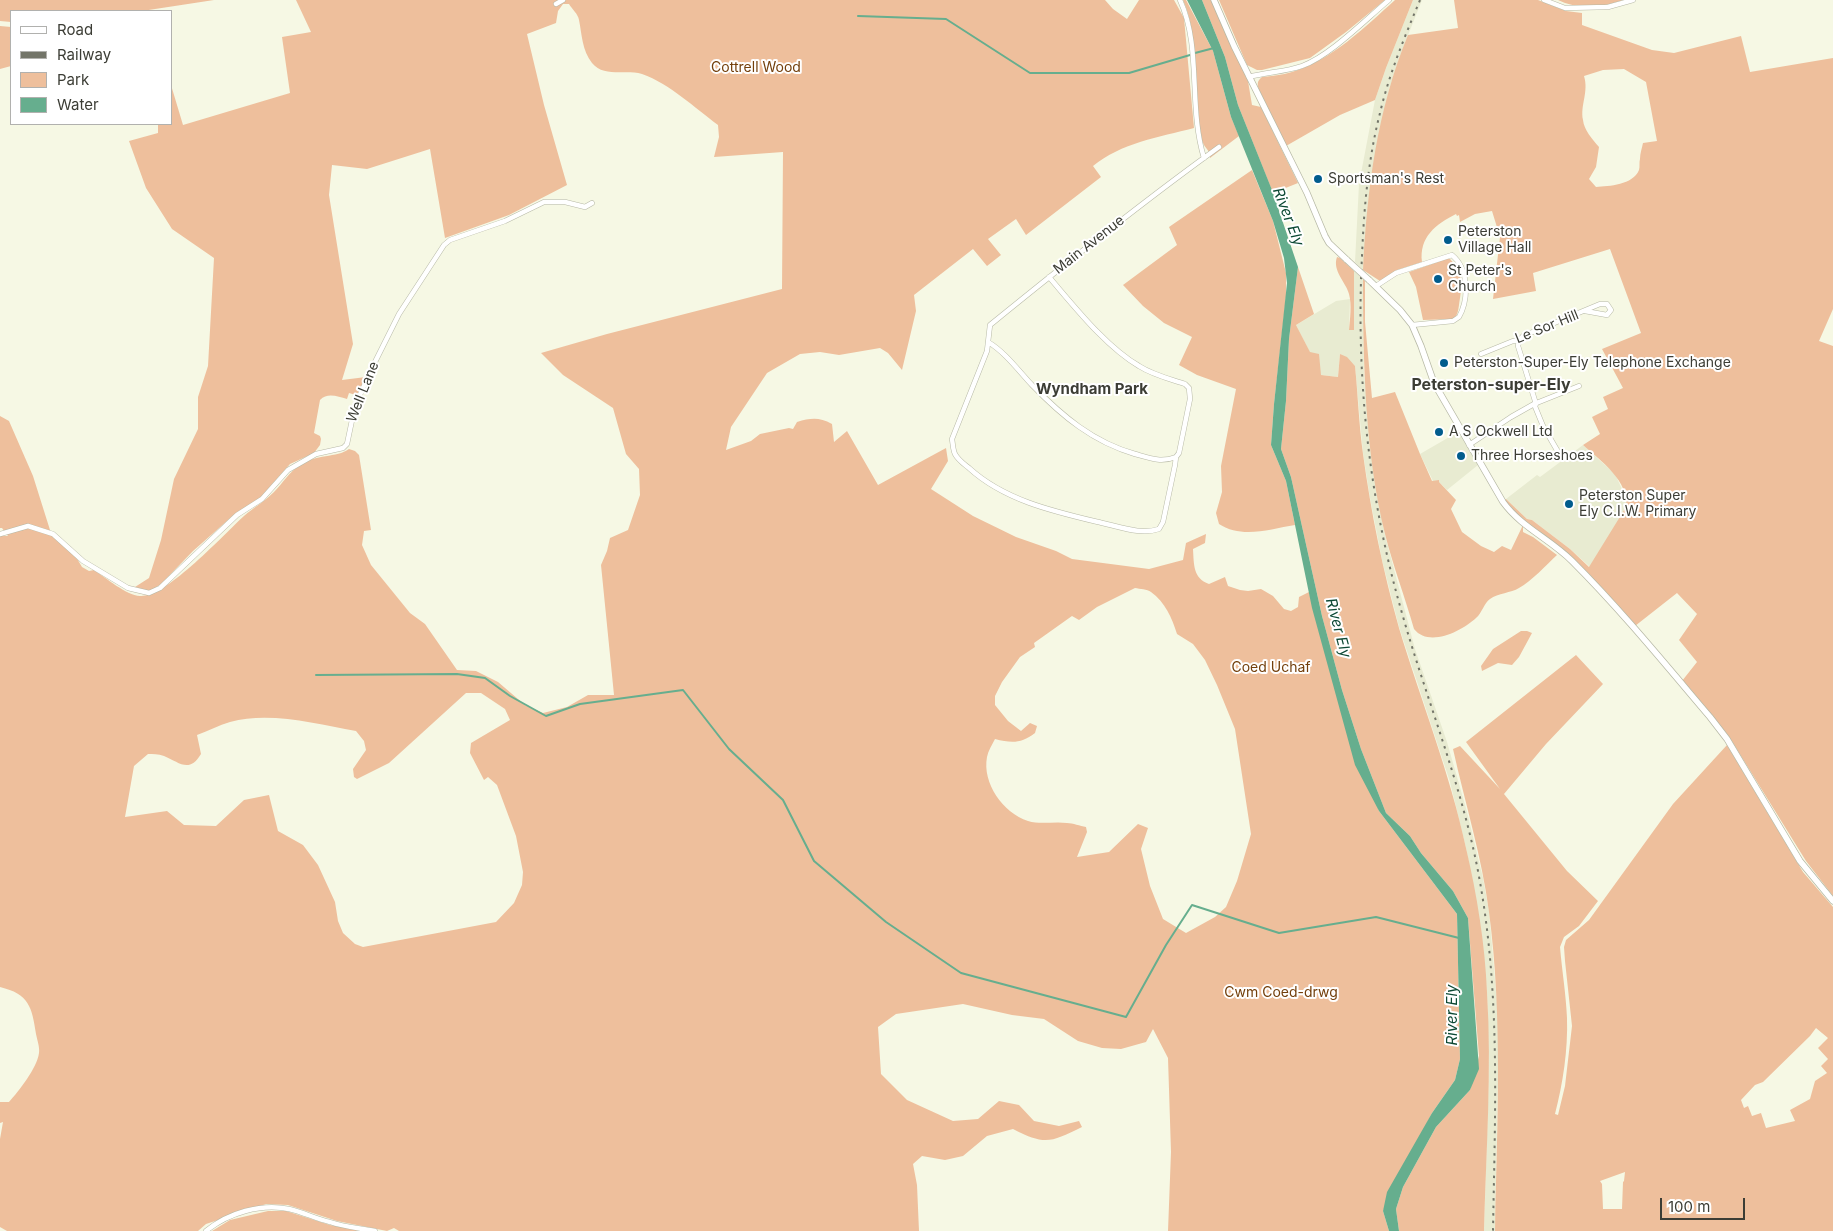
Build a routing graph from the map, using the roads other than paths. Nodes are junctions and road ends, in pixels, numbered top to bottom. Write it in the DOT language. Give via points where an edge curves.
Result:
graph roads {
  1 [pos="562,0"];
  2 [pos="1180,0"];
  3 [pos="1214,0"];
  4 [pos="1389,0"];
  5 [pos="1544,0"];
  6 [pos="1633,0"];
  7 [pos="556,4"];
  8 [pos="1249,77"];
  9 [pos="1219,146"];
  10 [pos="1204,158"];
  11 [pos="592,203"];
  12 [pos="1049,277"];
  13 [pos="1376,286"];
  14 [pos="1585,311"];
  15 [pos="1412,325"];
  16 [pos="1519,341"];
  17 [pos="988,342"];
  18 [pos="1481,354"];
  19 [pos="1578,386"];
  20 [pos="1535,404"];
  21 [pos="1469,445"];
  22 [pos="1176,457"];
  23 [pos="1560,457"];
  24 [pos="0,534"];
  25 [pos="1833,901"];
  26 [pos="206,1231"];
  27 [pos="375,1231"];
  1 -- 7 [label="street"];
  2 -- 10 [label="street" via="1188,17 1195,116"];
  3 -- 8 [label="street"];
  4 -- 8 [label="street" via="1359,27 1305,65"];
  5 -- 6 [label="street" via="1565,8 1608,7"];
  8 -- 13 [label="street, bridge" via="1329,243"];
  9 -- 10 [label="street, Main Avenue"];
  10 -- 12 [label="street, Main Avenue"];
  11 -- 24 [label="street, Well Lane" via="585,207 565,202 544,202 444,245 399,314 355,406 344,448 316,454 288,470 265,496 236,516 160,588 149,593 128,588 83,561 53,534 28,526"];
  12 -- 17 [label="street, Main Avenue" via="990,324"];
  12 -- 22 [label="street" via="1094,329 1131,361 1189,388 1190,398"];
  13 -- 15 [label="street"];
  13 -- 15 [label="street" via="1396,273 1452,255 1455,258 1466,286 1459,318"];
  14 -- 14 [label="street, Le Sor Hill" via="1603,303 1610,307 1607,315"];
  14 -- 16 [label="street, Le Sor Hill" via="1523,336"];
  15 -- 21 [label="street" via="1434,382"];
  16 -- 18 [label="street, Le Sor Hill"];
  16 -- 20 [label="street"];
  17 -- 22 [label="street" via="1091,436 1153,460"];
  17 -- 22 [label="street, Main Avenue" via="952,440 957,458 1005,492 1043,508 1146,532 1158,529 1163,522"];
  19 -- 20 [label="street"];
  20 -- 21 [label="street"];
  20 -- 23 [label="street"];
  21 -- 25 [label="street" via="1512,515 1570,559 1728,739 1800,861"];
  26 -- 27 [label="street" via="241,1213 270,1207"];
}
